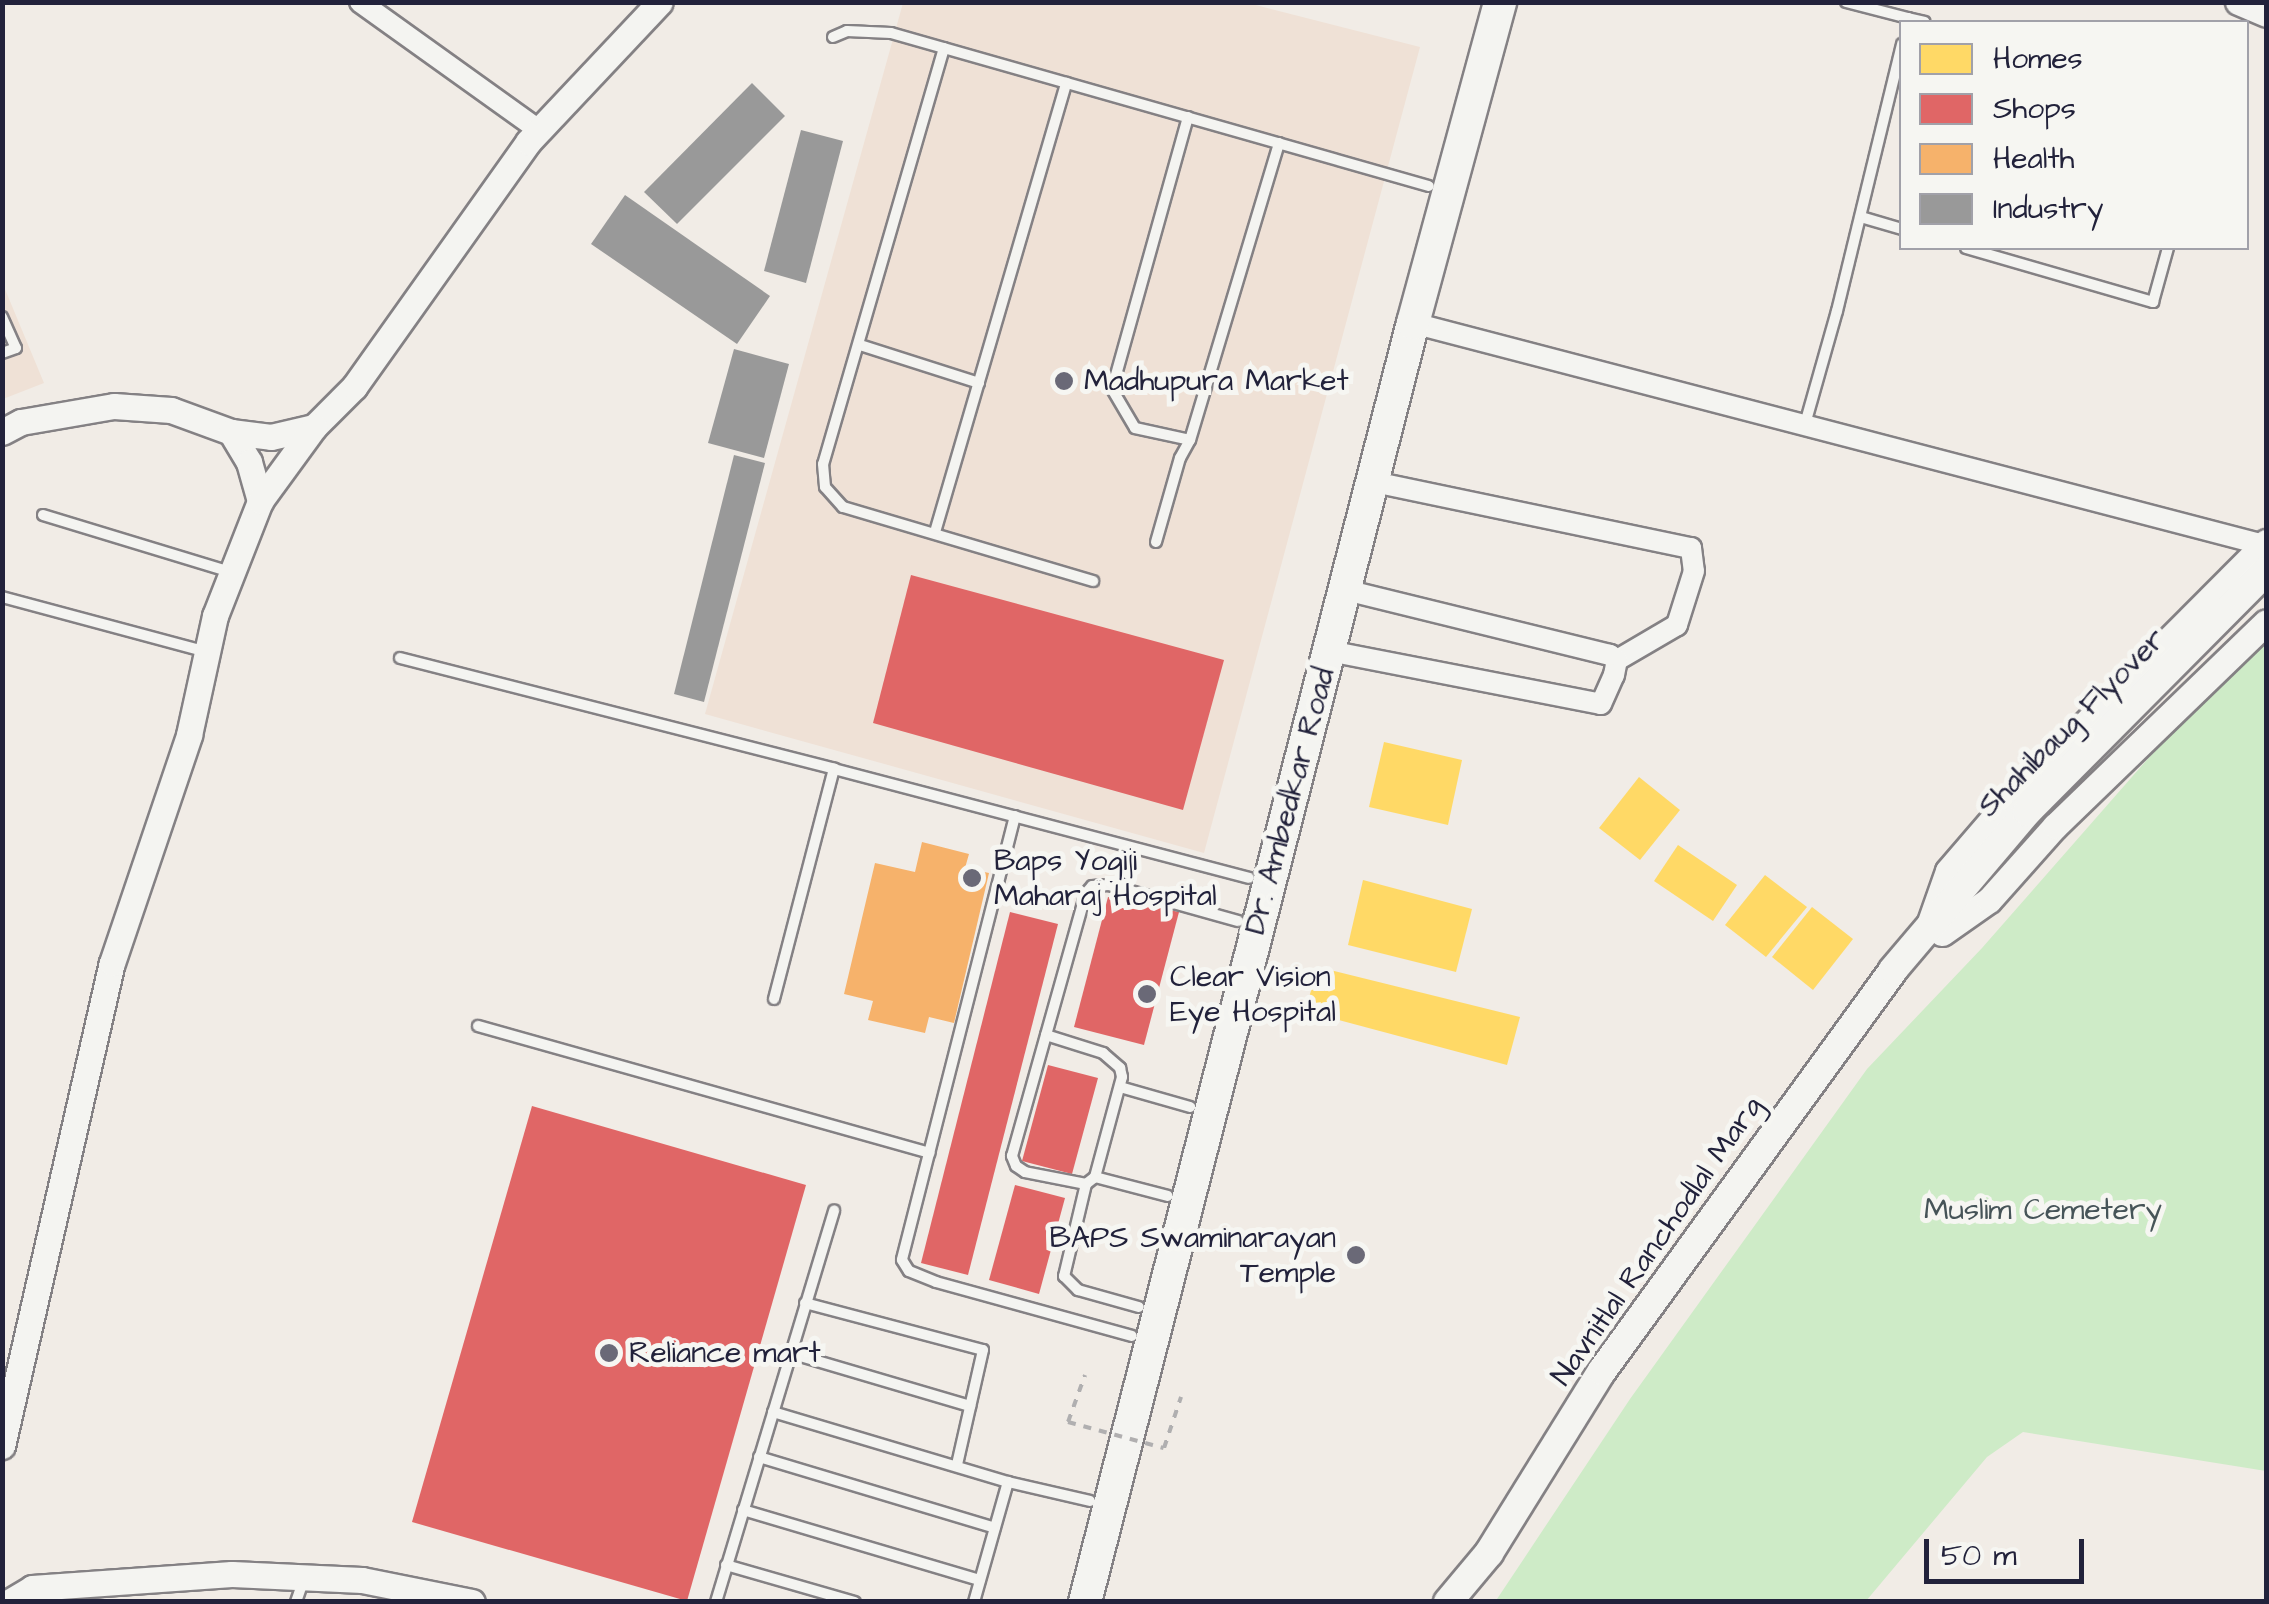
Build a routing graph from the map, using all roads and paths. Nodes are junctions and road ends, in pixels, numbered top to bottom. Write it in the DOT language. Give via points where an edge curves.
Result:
graph roads {
  1 [pos="360,2"];
  2 [pos="660,2"];
  3 [pos="1479,2"];
  4 [pos="1500,2"];
  5 [pos="1846,2"];
  6 [pos="2236,6"];
  7 [pos="2266,14"];
  8 [pos="1907,20"];
  9 [pos="833,37"];
  10 [pos="944,48"];
  11 [pos="1899,57"];
  12 [pos="1066,83"];
  13 [pos="1188,118"];
  14 [pos="539,130"];
  15 [pos="1279,143"];
  16 [pos="1429,186"];
  17 [pos="1861,217"];
  18 [pos="1899,227"];
  19 [pos="1973,250"];
  20 [pos="2167,250"];
  21 [pos="2,316"];
  22 [pos="1412,323"];
  23 [pos="860,346"];
  24 [pos="2,353"];
  25 [pos="979,383"];
  26 [pos="1805,424"];
  27 [pos="4,427"];
  28 [pos="314,427"];
  29 [pos="231,432"];
  30 [pos="1190,440"];
  31 [pos="1374,482"];
  32 [pos="260,501"];
  33 [pos="42,516"];
  34 [pos="935,532"];
  35 [pos="1156,542"];
  36 [pos="2266,552"];
  37 [pos="231,572"];
  38 [pos="1092,582"];
  39 [pos="1345,590"];
  40 [pos="2266,593"];
  41 [pos="2,597"];
  42 [pos="2266,622"];
  43 [pos="1330,651"];
  44 [pos="208,652"];
  45 [pos="400,658"];
  46 [pos="1617,660"];
  47 [pos="834,768"];
  48 [pos="1015,816"];
  49 [pos="1987,866"];
  50 [pos="1249,878"];
  51 [pos="1238,921"];
  52 [pos="1936,929"];
  53 [pos="774,999"];
  54 [pos="478,1026"];
  55 [pos="1046,1035"];
  56 [pos="1120,1087"];
  57 [pos="1190,1107"];
  58 [pos="929,1153"];
  59 [pos="1091,1180"];
  60 [pos="1168,1196"];
  61 [pos="834,1210"];
  62 [pos="806,1303"];
  63 [pos="1136,1321"];
  64 [pos="790,1354"];
  65 [pos="1086,1375"];
  66 [pos="1182,1398"];
  67 [pos="970,1406"];
  68 [pos="772,1412"];
  69 [pos="2,1446"];
  70 [pos="759,1458"];
  71 [pos="957,1464"];
  72 [pos="1008,1482"];
  73 [pos="1090,1501"];
  74 [pos="743,1510"];
  75 [pos="995,1528"];
  76 [pos="726,1566"];
  77 [pos="980,1580"];
  78 [pos="300,1590"];
  79 [pos="398,1594"];
  80 [pos="10,1602"];
  81 [pos="472,1602"];
  82 [pos="716,1602"];
  83 [pos="854,1602"];
  84 [pos="974,1602"];
  85 [pos="1064,1602"];
  86 [pos="1085,1602"];
  87 [pos="1448,1602"];
  88 [pos="1468,1602"];
  1 -- 14 [label="street"];
  2 -- 14 [label="street"];
  3 -- 16 [label="main road, Dr. Ambedkar Road"];
  4 -- 22 [label="main road, Dr. Ambedkar Road"];
  5 -- 8 [label="lane"];
  6 -- 7 [label="street"];
  9 -- 10 [label="lane" via="891,33"];
  10 -- 12 [label="lane"];
  10 -- 23 [label="lane"];
  11 -- 17 [label="lane"];
  12 -- 13 [label="lane"];
  12 -- 25 [label="lane"];
  13 -- 15 [label="lane"];
  13 -- 30 [label="lane" via="1112,389 1135,428"];
  14 -- 28 [label="street" via="354,387"];
  15 -- 16 [label="lane"];
  15 -- 30 [label="lane"];
  16 -- 50 [label="main road, Dr. Ambedkar Road"];
  17 -- 18 [label="lane"];
  17 -- 26 [label="lane"];
  19 -- 20 [label="lane" via="2153,302"];
  21 -- 24 [label="lane" via="16,348"];
  22 -- 26 [label="street"];
  22 -- 31 [label="main road, Dr. Ambedkar Road"];
  23 -- 25 [label="lane"];
  23 -- 34 [label="lane" via="824,464 825,487 842,506"];
  25 -- 34 [label="lane"];
  26 -- 36 [label="street"];
  27 -- 29 [label="street" via="114,406 171,410"];
  28 -- 29 [label="street" via="270,437"];
  28 -- 32 [label="street"];
  29 -- 32 [label="street"];
  30 -- 35 [label="lane"];
  31 -- 39 [label="main road, Dr. Ambedkar Road"];
  31 -- 46 [label="street" via="1690,548 1694,571 1676,626"];
  32 -- 37 [label="street"];
  33 -- 37 [label="lane"];
  34 -- 38 [label="lane"];
  36 -- 49 [label="main road, Shahibaug Flyover"];
  36 -- 52 [label="street" via="2010,799 1948,871"];
  37 -- 44 [label="street"];
  39 -- 43 [label="main road, Dr. Ambedkar Road"];
  39 -- 46 [label="street"];
  40 -- 49 [label="main road, Shahibaug Flyover"];
  41 -- 44 [label="lane"];
  42 -- 52 [label="street" via="2056,826 1990,900"];
  43 -- 46 [label="street" via="1601,704"];
  43 -- 86 [label="main road, Dr. Ambedkar Road"];
  44 -- 69 [label="street" via="189,735 112,963"];
  45 -- 47 [label="lane"];
  47 -- 48 [label="lane"];
  47 -- 53 [label="lane"];
  48 -- 50 [label="lane"];
  48 -- 58 [label="lane"];
  49 -- 52 [label="main road, Shahibaug Flyover"];
  50 -- 51 [label="main road, Dr. Ambedkar Road"];
  51 -- 55 [label="lane" via="1110,885 1092,886"];
  51 -- 57 [label="main road, Dr. Ambedkar Road"];
  52 -- 87 [label="main road, Navnitlal Ranchodlal Marg" via="1738,1177 1602,1370 1489,1552"];
  52 -- 88 [label="main road" via="1615,1380 1502,1562"];
  54 -- 58 [label="lane"];
  55 -- 56 [label="lane" via="1115,1059"];
  55 -- 59 [label="lane" via="1012,1156 1025,1172"];
  56 -- 57 [label="lane"];
  56 -- 59 [label="lane"];
  57 -- 60 [label="main road, Dr. Ambedkar Road"];
  58 -- 63 [label="lane" via="904,1248 909,1272"];
  59 -- 60 [label="lane"];
  59 -- 63 [label="lane" via="1064,1276"];
  60 -- 63 [label="main road, Dr. Ambedkar Road"];
  61 -- 62 [label="lane"];
  62 -- 64 [label="lane"];
  62 -- 67 [label="lane" via="983,1350"];
  63 -- 73 [label="main road, Dr. Ambedkar Road"];
  64 -- 67 [label="lane"];
  64 -- 68 [label="lane"];
  65 -- 66 [label="path, bridge" via="1068,1422 1164,1448"];
  67 -- 71 [label="lane"];
  68 -- 70 [label="lane"];
  68 -- 71 [label="lane"];
  70 -- 74 [label="lane"];
  70 -- 75 [label="lane"];
  71 -- 72 [label="lane"];
  72 -- 73 [label="lane"];
  72 -- 75 [label="lane"];
  73 -- 85 [label="main road, Dr. Ambedkar Road"];
  74 -- 76 [label="lane"];
  74 -- 77 [label="lane"];
  75 -- 77 [label="lane"];
  76 -- 82 [label="lane"];
  76 -- 83 [label="lane"];
  77 -- 84 [label="lane"];
  78 -- 79 [label="street" via="362,1580"];
  78 -- 80 [label="street" via="232,1574 32,1588"];
  79 -- 81 [label="street"];
}
